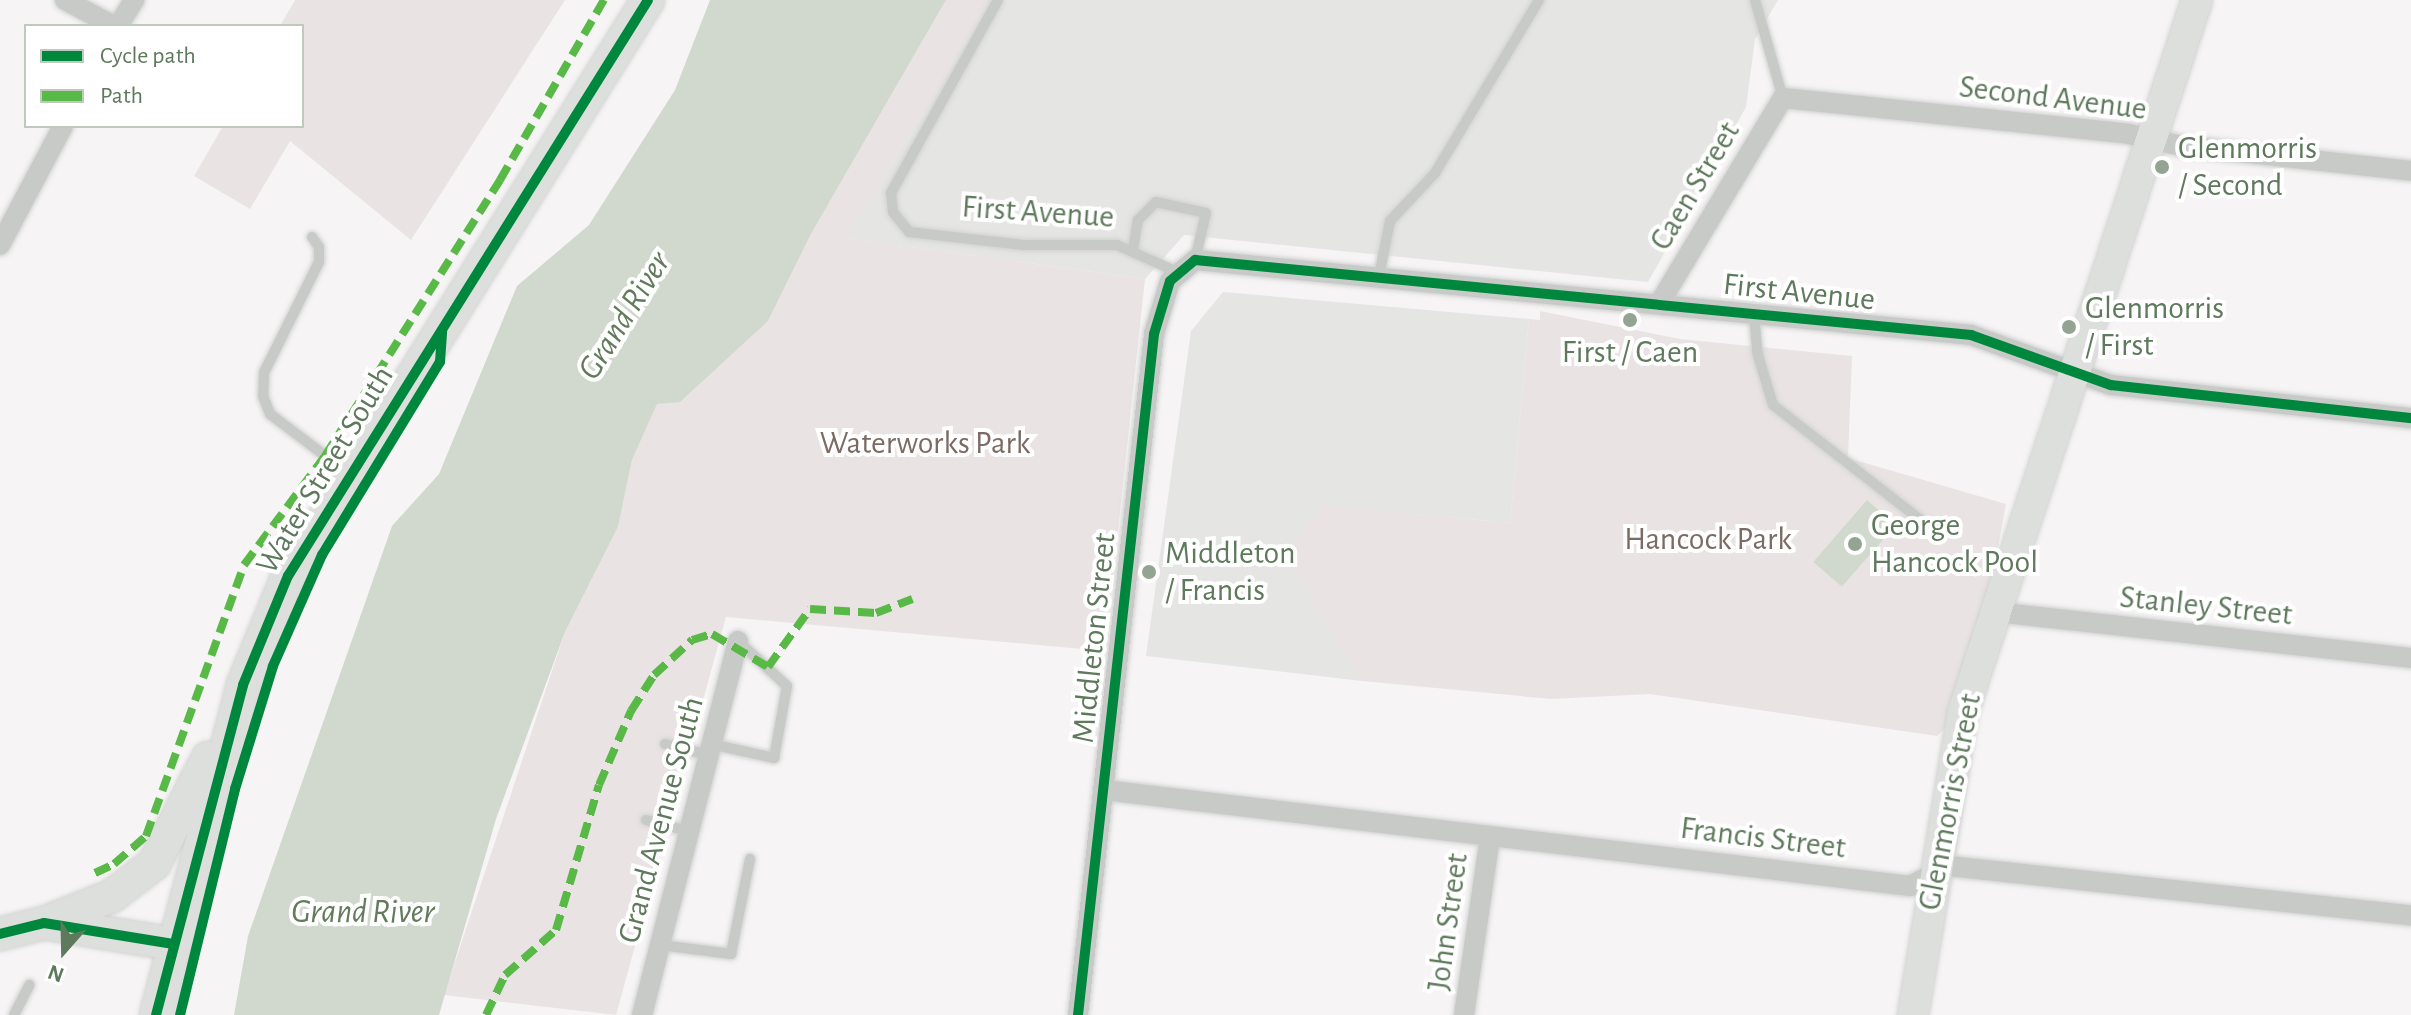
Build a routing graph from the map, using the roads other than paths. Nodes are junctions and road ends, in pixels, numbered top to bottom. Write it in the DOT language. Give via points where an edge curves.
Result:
graph roads {
  1 [pos="65,0"];
  2 [pos="134,0"];
  3 [pos="648,0"];
  4 [pos="998,0"];
  5 [pos="1539,0"];
  6 [pos="1755,0"];
  7 [pos="2197,0"];
  8 [pos="112,24"];
  9 [pos="117,24"];
  10 [pos="1783,98"];
  11 [pos="62,128"];
  12 [pos="2152,139"];
  13 [pos="2411,171"];
  14 [pos="312,237"];
  15 [pos="0,245"];
  16 [pos="1133,250"];
  17 [pos="1195,260"];
  18 [pos="1177,272"];
  19 [pos="1379,276"];
  20 [pos="1659,304"];
  21 [pos="1754,314"];
  22 [pos="2074,374"];
  23 [pos="2411,418"];
  24 [pos="350,474"];
  25 [pos="1927,525"];
  26 [pos="1995,612"];
  27 [pos="738,641"];
  28 [pos="2411,658"];
  29 [pos="243,685"];
  30 [pos="665,744"];
  31 [pos="710,749"];
  32 [pos="1104,790"];
  33 [pos="646,820"];
  34 [pos="688,831"];
  35 [pos="1490,837"];
  36 [pos="750,859"];
  37 [pos="1933,876"];
  38 [pos="2411,915"];
  39 [pos="44,923"];
  40 [pos="0,934"];
  41 [pos="173,944"];
  42 [pos="660,945"];
  43 [pos="29,985"];
  44 [pos="14,1015"];
  45 [pos="156,1015"];
  46 [pos="642,1015"];
  47 [pos="1078,1015"];
  48 [pos="1464,1015"];
  49 [pos="1913,1015"];
  1 -- 8 [label="street"];
  2 -- 9 [label="street"];
  3 -- 24 [label="main road, Water Street South"];
  4 -- 16 [label="lane, First Avenue" via="891,193 893,212 909,232"];
  5 -- 19 [label="lane" via="1435,173 1390,221"];
  6 -- 10 [label="lane"];
  7 -- 12 [label="street, Glenmorris Street"];
  10 -- 12 [label="street, Second Avenue"];
  10 -- 20 [label="street, Caen Street"];
  11 -- 15 [label="street"];
  12 -- 13 [label="street, Second Avenue"];
  12 -- 22 [label="street, Glenmorris Street"];
  14 -- 24 [label="lane" via="319,247 319,262 264,373 263,396 270,414"];
  16 -- 17 [label="lane" via="1138,220 1156,202 1206,213"];
  16 -- 18 [label="lane, First Avenue"];
  17 -- 18 [label="street"];
  17 -- 19 [label="street, First Avenue"];
  18 -- 32 [label="street, Middleton Street" via="1164,293 1154,334"];
  19 -- 20 [label="street, First Avenue"];
  20 -- 21 [label="street, First Avenue"];
  21 -- 22 [label="street, First Avenue" via="1971,335 2020,349"];
  21 -- 25 [label="lane" via="1757,352 1773,405"];
  22 -- 23 [label="street, First Avenue" via="2111,385"];
  22 -- 26 [label="street, Glenmorris Street"];
  24 -- 29 [label="main road, Water Street South" via="288,576"];
  26 -- 28 [label="street, Stanley Street"];
  26 -- 37 [label="street, Glenmorris Street" via="1955,741"];
  27 -- 31 [label="street, Grand Avenue South"];
  27 -- 31 [label="lane" via="787,686 774,758"];
  29 -- 39 [label="main road" via="154,864 112,896"];
  29 -- 41 [label="main road, Water Street South"];
  30 -- 31 [label="lane"];
  31 -- 34 [label="street, Grand Avenue South"];
  32 -- 35 [label="street, Francis Street"];
  32 -- 47 [label="street, Middleton Street"];
  33 -- 34 [label="lane"];
  34 -- 42 [label="street, Grand Avenue South"];
  35 -- 37 [label="street, Francis Street" via="1910,886"];
  35 -- 48 [label="street, John Street"];
  36 -- 42 [label="lane" via="731,954"];
  37 -- 38 [label="street, Francis Street" via="1949,866"];
  37 -- 49 [label="street, Glenmorris Street"];
  39 -- 40 [label="main road"];
  39 -- 41 [label="main road"];
  41 -- 45 [label="main road, Water Street South"];
  42 -- 46 [label="street, Grand Avenue South"];
  43 -- 44 [label="lane"];
}
